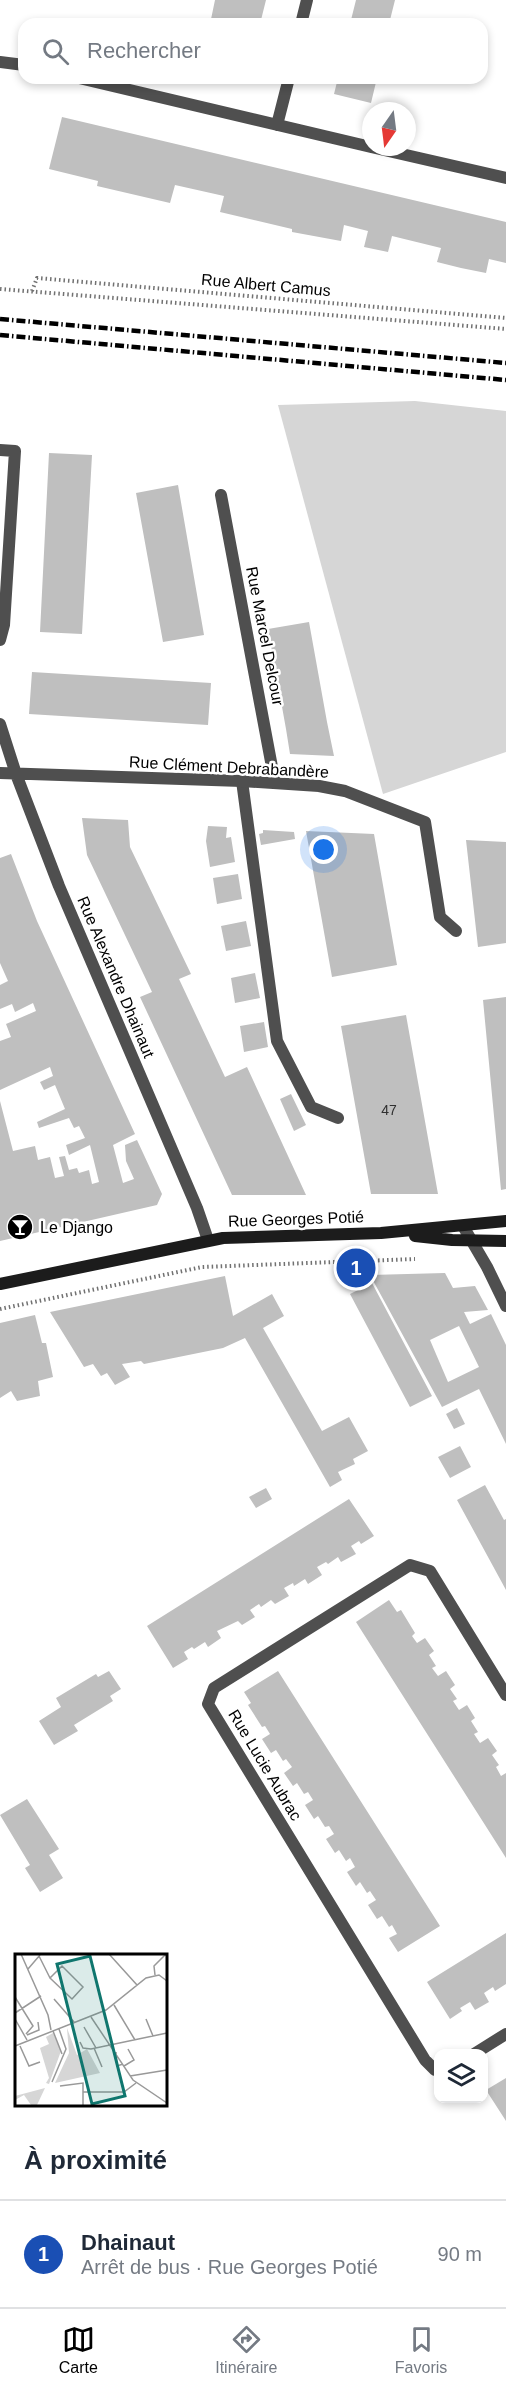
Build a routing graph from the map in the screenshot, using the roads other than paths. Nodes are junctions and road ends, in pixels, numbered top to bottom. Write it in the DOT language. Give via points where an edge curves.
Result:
graph roads {
  1 [pos="307,0"];
  2 [pos="302,18"];
  3 [pos="0,62"];
  4 [pos="18,64"];
  5 [pos="104,84"];
  6 [pos="287,84"];
  7 [pos="277,125"];
  8 [pos="362,145"];
  9 [pos="410,156"];
  10 [pos="506,178"];
  11 [pos="0,450"];
  12 [pos="221,495"];
  13 [pos="0,640"];
  14 [pos="0,724"];
  15 [pos="0,773"];
  16 [pos="16,774"];
  17 [pos="242,781"];
  18 [pos="275,783"];
  19 [pos="456,931"];
  20 [pos="338,1118"];
  21 [pos="506,1221"];
  22 [pos="463,1226"];
  23 [pos="381,1233"];
  24 [pos="208,1240"];
  25 [pos="470,1240"];
  26 [pos="506,1241"];
  27 [pos="0,1284"];
  28 [pos="506,1306"];
  29 [pos="506,1695"];
  30 [pos="506,2034"];
  31 [pos="482,2049"];
  32 [pos="434,2069"];
  1 -- 2 [label="street"];
  3 -- 4 [label="street"];
  5 -- 7 [label="street"];
  6 -- 7 [label="street"];
  7 -- 8 [label="street"];
  9 -- 10 [label="street"];
  11 -- 13 [label="street" via="15,451"];
  12 -- 18 [label="street, Rue Marcel Delcour"];
  14 -- 16 [label="street, Rue Alexandre Dhainaut"];
  15 -- 16 [label="street, Rue Clément Debrabandère"];
  16 -- 17 [label="street, Rue Clément Debrabandère"];
  16 -- 24 [label="street, Rue Alexandre Dhainaut"];
  17 -- 18 [label="street, Rue Clément Debrabandère"];
  17 -- 20 [label="street" via="277,1041 311,1107"];
  18 -- 19 [label="street, Rue Clément Debrabandère" via="345,791 425,822 440,917"];
  21 -- 22 [label="main road, Rue Georges Potié"];
  22 -- 23 [label="main road, Rue Georges Potié"];
  22 -- 25 [label="street"];
  23 -- 24 [label="main road, Rue Georges Potié"];
  23 -- 25 [label="main road, Rue Georges Potié"];
  24 -- 27 [label="main road, Rue Georges Potié"];
  25 -- 26 [label="main road, Rue Georges Potié"];
  25 -- 28 [label="street"];
  29 -- 32 [label="street, Rue Lucie Aubrac" via="430,1571 410,1565 213,1688 208,1704"];
  30 -- 31 [label="street"];
}
